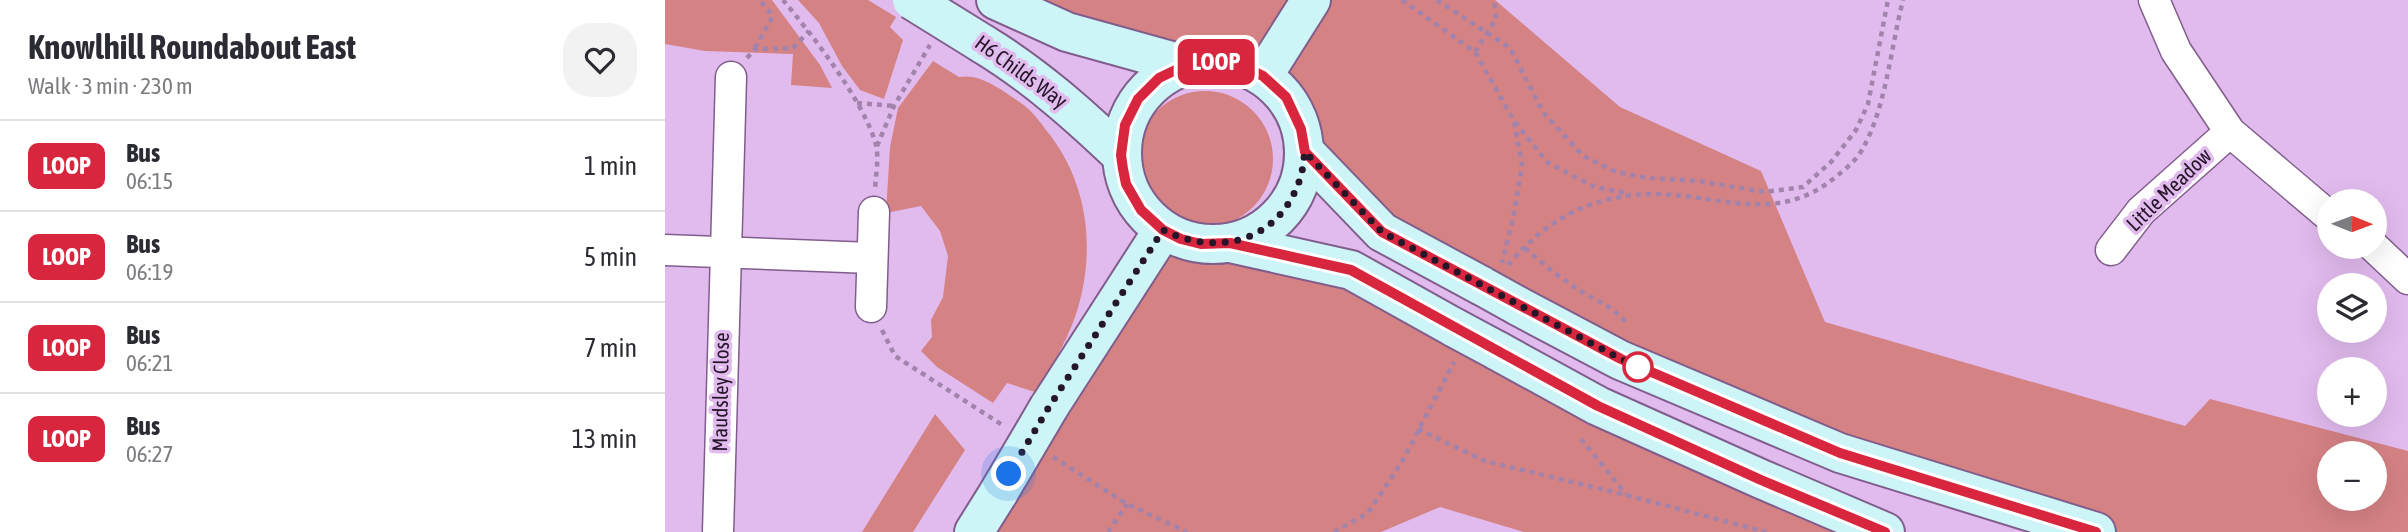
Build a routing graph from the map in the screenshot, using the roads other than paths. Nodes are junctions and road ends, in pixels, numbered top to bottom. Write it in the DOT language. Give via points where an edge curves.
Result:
graph roads {
  1 [pos="912,0"];
  2 [pos="1311,0"];
  3 [pos="2154,0"];
  4 [pos="999,2"];
  5 [pos="1186,65"];
  6 [pos="1263,76"];
  7 [pos="731,77"];
  8 [pos="2230,132"];
  9 [pos="1305,152"];
  10 [pos="1121,155"];
  11 [pos="2317,206"];
  12 [pos="874,212"];
  13 [pos="1163,230"];
  14 [pos="1230,243"];
  15 [pos="665,250"];
  16 [pos="2111,250"];
  17 [pos="725,252"];
  18 [pos="871,258"];
  19 [pos="2387,259"];
  20 [pos="2408,279"];
  21 [pos="871,307"];
  22 [pos="718,532"];
  23 [pos="974,532"];
  24 [pos="1885,532"];
  25 [pos="2096,532"];
  1 -- 10 [label="street, H6 Childs Way, bridge" via="1015,63"];
  2 -- 6 [label="street"];
  3 -- 8 [label="street, Little Meadow" via="2176,51"];
  4 -- 5 [label="street, H6 Childs Way" via="1067,32"];
  5 -- 6 [label="street" via="1211,61 1245,67"];
  5 -- 10 [label="street" via="1159,78 1138,99 1125,125"];
  6 -- 9 [label="street" via="1286,97 1301,129"];
  7 -- 17 [label="street, Maudsley Close"];
  8 -- 11 [label="street, Little Meadow"];
  8 -- 16 [label="street, Little Meadow" via="2141,211"];
  9 -- 14 [label="street" via="1291,201 1254,235"];
  9 -- 25 [label="street" via="1382,232 1501,283 1621,359 1840,453"];
  10 -- 13 [label="street" via="1126,184 1141,210"];
  12 -- 18 [label="street"];
  13 -- 14 [label="street" via="1201,244"];
  13 -- 23 [label="street, bridge"];
  14 -- 24 [label="street, bridge" via="1351,270 1455,343 1496,350 1598,406"];
  15 -- 17 [label="street"];
  17 -- 18 [label="street"];
  17 -- 22 [label="street, Maudsley Close"];
  18 -- 21 [label="street"];
  19 -- 20 [label="street"];
}
